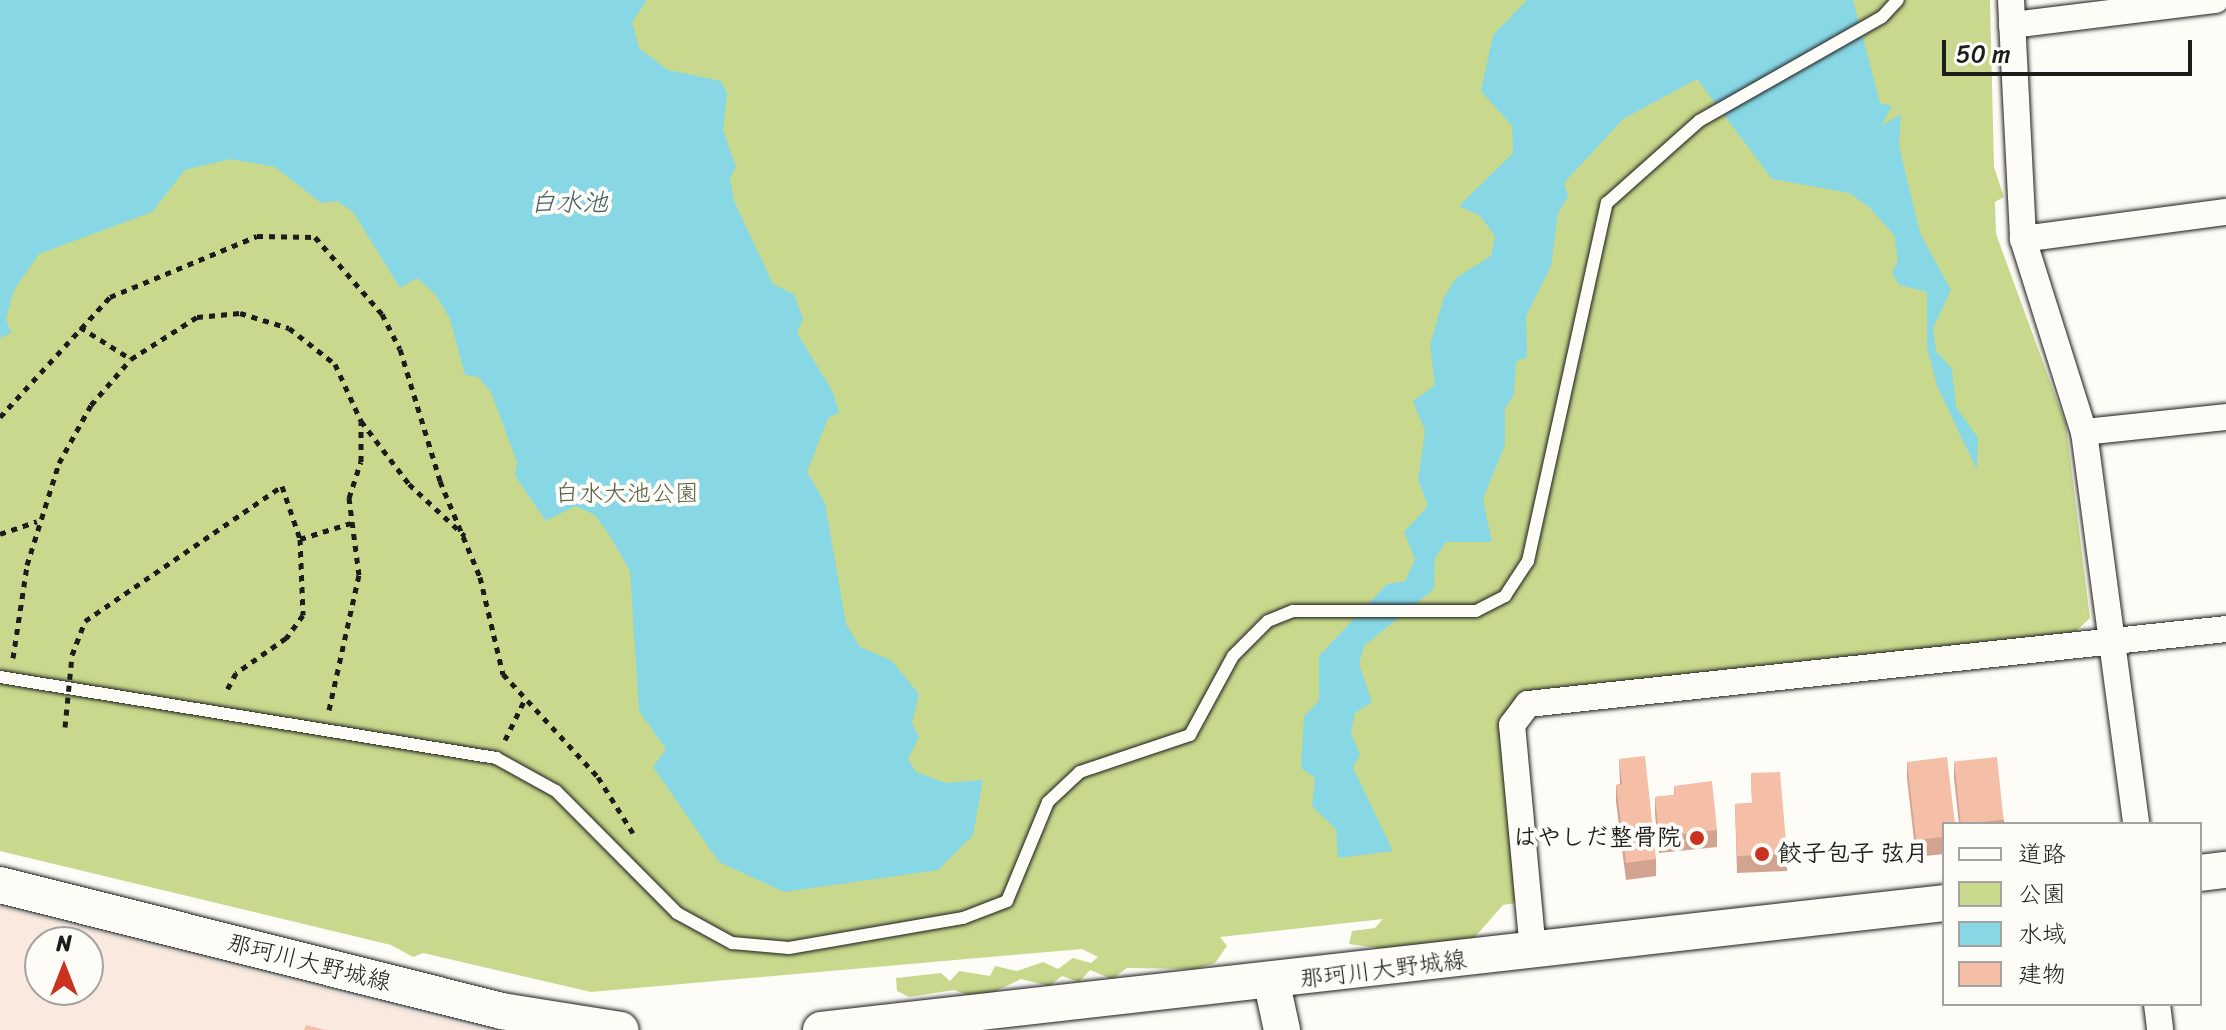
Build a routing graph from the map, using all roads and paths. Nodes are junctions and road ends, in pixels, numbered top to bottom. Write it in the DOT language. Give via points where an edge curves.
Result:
graph roads {
  1 [pos="1898,0"];
  2 [pos="2215,0"];
  3 [pos="2012,13"];
  4 [pos="2226,212"];
  5 [pos="2023,239"];
  6 [pos="80,327"];
  7 [pos="131,359"];
  8 [pos="0,417"];
  9 [pos="2226,417"];
  10 [pos="361,421"];
  11 [pos="2084,432"];
  12 [pos="38,521"];
  13 [pos="351,523"];
  14 [pos="0,534"];
  15 [pos="466,538"];
  16 [pos="300,539"];
  17 [pos="2226,629"];
  18 [pos="2114,641"];
  19 [pos="5,678"];
  20 [pos="524,701"];
  21 [pos="216,712"];
  22 [pos="325,726"];
  23 [pos="65,727"];
  24 [pos="496,758"];
  25 [pos="2136,822"];
  26 [pos="630,864"];
  27 [pos="2226,870"];
  28 [pos="2202,873"];
  29 [pos="0,885"];
  30 [pos="1942,903"];
  31 [pos="1533,951"];
  32 [pos="1272,984"];
  33 [pos="2157,1006"];
  34 [pos="620,1030"];
  35 [pos="821,1030"];
  36 [pos="1282,1030"];
  37 [pos="2160,1030"];
  1 -- 26 [label="lane" via="1882,17 1699,121 1607,203 1528,561 1505,596 1476,611 1293,611 1268,621 1233,656 1190,735 1080,772 1048,802 1007,901 963,918 789,948 732,943 677,913"];
  2 -- 3 [label="street"];
  3 -- 5 [label="street"];
  4 -- 5 [label="street"];
  5 -- 11 [label="street"];
  6 -- 7 [label="path"];
  6 -- 8 [label="path"];
  6 -- 15 [label="path" via="110,297 145,278 257,236 315,237 382,314 400,349 440,481"];
  7 -- 10 [label="path" via="176,325 240,313 289,328 335,364"];
  7 -- 12 [label="path" via="91,405"];
  9 -- 11 [label="street"];
  10 -- 13 [label="path"];
  10 -- 15 [label="path" via="409,484"];
  11 -- 18 [label="street"];
  12 -- 14 [label="path"];
  12 -- 19 [label="path"];
  13 -- 16 [label="path"];
  13 -- 22 [label="path" via="359,575"];
  15 -- 20 [label="path" via="503,674"];
  16 -- 21 [label="path" via="303,615 286,638 236,673"];
  16 -- 23 [label="path, bridge" via="282,486 85,621 72,655"];
  17 -- 18 [label="street"];
  18 -- 25 [label="street"];
  18 -- 31 [label="street" via="1528,704 1512,725"];
  19 -- 21 [label="lane"];
  20 -- 24 [label="path"];
  20 -- 26 [label="path" via="598,777 639,842"];
  21 -- 22 [label="lane"];
  22 -- 24 [label="lane"];
  24 -- 26 [label="lane" via="556,791"];
  27 -- 28 [label="main road"];
  29 -- 34 [label="main road, 那珂川大野城線" via="502,1011"];
  30 -- 31 [label="main road, 那珂川大野城線"];
  31 -- 32 [label="main road, 那珂川大野城線"];
  32 -- 35 [label="main road, 那珂川大野城線"];
  32 -- 36 [label="main road"];
  33 -- 37 [label="street"];
}
